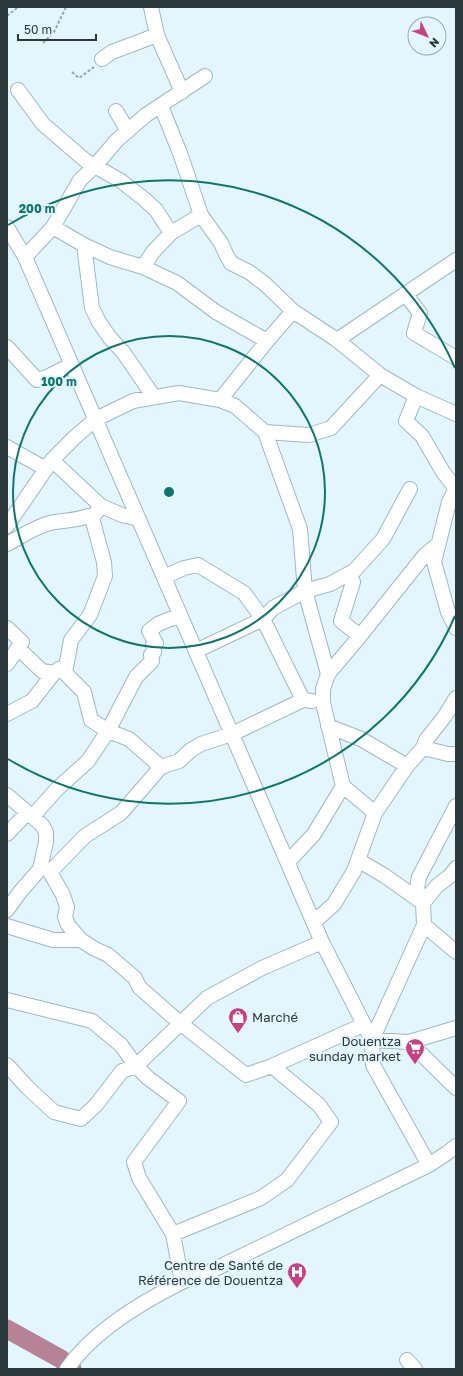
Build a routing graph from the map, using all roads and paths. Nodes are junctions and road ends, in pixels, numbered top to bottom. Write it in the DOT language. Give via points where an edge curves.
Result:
graph roads {
  1 [pos="18,7"];
  2 [pos="66,7"];
  3 [pos="151,7"];
  4 [pos="7,16"];
  5 [pos="157,35"];
  6 [pos="43,43"];
  7 [pos="102,59"];
  8 [pos="72,72"];
  9 [pos="204,76"];
  10 [pos="18,90"];
  11 [pos="182,92"];
  12 [pos="161,106"];
  13 [pos="116,111"];
  14 [pos="128,131"];
  15 [pos="95,166"];
  16 [pos="201,215"];
  17 [pos="53,227"];
  18 [pos="7,229"];
  19 [pos="171,233"];
  20 [pos="84,245"];
  21 [pos="16,250"];
  22 [pos="455,263"];
  23 [pos="143,267"];
  24 [pos="405,294"];
  25 [pos="293,311"];
  26 [pos="338,340"];
  27 [pos="267,341"];
  28 [pos="7,347"];
  29 [pos="456,358"];
  30 [pos="71,365"];
  31 [pos="380,375"];
  32 [pos="416,396"];
  33 [pos="154,397"];
  34 [pos="220,400"];
  35 [pos="456,414"];
  36 [pos="96,419"];
  37 [pos="265,432"];
  38 [pos="7,447"];
  39 [pos="49,465"];
  40 [pos="410,489"];
  41 [pos="456,489"];
  42 [pos="452,502"];
  43 [pos="101,506"];
  44 [pos="92,518"];
  45 [pos="139,519"];
  46 [pos="7,526"];
  47 [pos="7,544"];
  48 [pos="438,544"];
  49 [pos="348,574"];
  50 [pos="164,577"];
  51 [pos="305,591"];
  52 [pos="180,615"];
  53 [pos="263,619"];
  54 [pos="7,628"];
  55 [pos="456,628"];
  56 [pos="360,636"];
  57 [pos="18,648"];
  58 [pos="196,651"];
  59 [pos="7,664"];
  60 [pos="60,673"];
  61 [pos="328,674"];
  62 [pos="456,698"];
  63 [pos="303,700"];
  64 [pos="323,704"];
  65 [pos="7,714"];
  66 [pos="328,726"];
  67 [pos="108,731"];
  68 [pos="232,734"];
  69 [pos="423,748"];
  70 [pos="456,754"];
  71 [pos="407,766"];
  72 [pos="161,767"];
  73 [pos="343,786"];
  74 [pos="7,796"];
  75 [pos="456,806"];
  76 [pos="375,813"];
  77 [pos="30,815"];
  78 [pos="7,834"];
  79 [pos="358,860"];
  80 [pos="288,862"];
  81 [pos="456,868"];
  82 [pos="45,871"];
  83 [pos="423,903"];
  84 [pos="7,910"];
  85 [pos="314,922"];
  86 [pos="424,924"];
  87 [pos="7,926"];
  88 [pos="81,940"];
  89 [pos="322,942"];
  90 [pos="456,952"];
  91 [pos="7,1000"];
  92 [pos="180,1023"];
  93 [pos="363,1025"];
  94 [pos="456,1028"];
  95 [pos="372,1040"];
  96 [pos="409,1042"];
  97 [pos="7,1064"];
  98 [pos="136,1066"];
  99 [pos="272,1066"];
  100 [pos="456,1088"];
  101 [pos="456,1146"];
  102 [pos="429,1165"];
  103 [pos="173,1234"];
  104 [pos="182,1282"];
  105 [pos="67,1369"];
  1 -- 4 [label="path"];
  2 -- 6 [label="path" via="54,32"];
  3 -- 5 [label="street"];
  5 -- 7 [label="street" via="112,52"];
  5 -- 11 [label="street"];
  7 -- 8 [label="path" via="79,78"];
  9 -- 11 [label="street"];
  10 -- 15 [label="street" via="43,124"];
  11 -- 12 [label="street"];
  12 -- 14 [label="street"];
  12 -- 16 [label="street"];
  13 -- 14 [label="street"];
  14 -- 15 [label="street"];
  15 -- 17 [label="street" via="80,180"];
  15 -- 19 [label="street" via="121,181 144,199 156,210"];
  16 -- 19 [label="street"];
  16 -- 25 [label="street" via="221,243 231,263 250,272"];
  17 -- 20 [label="street"];
  17 -- 21 [label="street"];
  18 -- 21 [label="street"];
  19 -- 23 [label="street"];
  20 -- 23 [label="street" via="110,257"];
  20 -- 33 [label="street" via="92,308 110,338 123,352"];
  21 -- 30 [label="street"];
  22 -- 24 [label="street"];
  23 -- 27 [label="street" via="177,283 216,312"];
  24 -- 26 [label="street"];
  24 -- 29 [label="street" via="420,313 414,333"];
  25 -- 26 [label="street"];
  25 -- 27 [label="street"];
  26 -- 31 [label="street"];
  27 -- 34 [label="street"];
  28 -- 30 [label="street" via="37,380"];
  30 -- 36 [label="street"];
  31 -- 32 [label="street"];
  31 -- 37 [label="street" via="331,428 310,435"];
  32 -- 35 [label="street"];
  32 -- 41 [label="street" via="406,421 422,436"];
  33 -- 34 [label="street" via="180,393"];
  33 -- 36 [label="street" via="133,401"];
  34 -- 37 [label="street" via="235,406"];
  36 -- 39 [label="street"];
  36 -- 45 [label="street"];
  37 -- 51 [label="street" via="300,529"];
  38 -- 39 [label="street"];
  39 -- 43 [label="street"];
  39 -- 46 [label="street"];
  40 -- 49 [label="street" via="383,539 354,571"];
  41 -- 42 [label="street"];
  42 -- 48 [label="street"];
  43 -- 44 [label="street"];
  43 -- 45 [label="street"];
  44 -- 47 [label="street" via="88,516 78,520 50,523"];
  44 -- 60 [label="street" via="104,562 105,576 90,615 71,640"];
  45 -- 50 [label="street"];
  48 -- 55 [label="street" via="434,562 448,612"];
  48 -- 56 [label="street" via="406,577"];
  49 -- 51 [label="street" via="330,584"];
  49 -- 56 [label="street" via="353,582 341,621"];
  50 -- 52 [label="street"];
  50 -- 53 [label="street" via="198,565 244,593"];
  51 -- 53 [label="street" via="273,608"];
  51 -- 61 [label="street"];
  52 -- 58 [label="street"];
  52 -- 67 [label="street" via="158,624 149,631 156,643 153,645 152,661 136,677"];
  53 -- 58 [label="street"];
  53 -- 63 [label="street"];
  54 -- 57 [label="street" via="22,642"];
  56 -- 61 [label="street"];
  57 -- 59 [label="street"];
  57 -- 60 [label="street" via="42,671"];
  58 -- 68 [label="street"];
  60 -- 65 [label="street" via="32,701"];
  60 -- 67 [label="street" via="84,692 91,720"];
  61 -- 64 [label="street" via="323,689"];
  62 -- 69 [label="street"];
  63 -- 64 [label="street"];
  63 -- 68 [label="street"];
  64 -- 66 [label="street"];
  66 -- 71 [label="street" via="361,739"];
  66 -- 73 [label="street"];
  67 -- 72 [label="street" via="129,739"];
  67 -- 77 [label="street" via="88,760"];
  68 -- 72 [label="street" via="201,744 179,761"];
  68 -- 80 [label="street"];
  69 -- 70 [label="street"];
  69 -- 71 [label="street"];
  71 -- 76 [label="street"];
  72 -- 82 [label="street" via="121,813 85,836"];
  73 -- 76 [label="street"];
  73 -- 80 [label="street" via="314,834"];
  74 -- 77 [label="street"];
  75 -- 83 [label="street" via="419,877 417,888"];
  76 -- 79 [label="street"];
  77 -- 78 [label="street"];
  77 -- 82 [label="street" via="46,832"];
  79 -- 83 [label="street"];
  79 -- 85 [label="street" via="334,904"];
  80 -- 85 [label="street"];
  81 -- 83 [label="street"];
  82 -- 84 [label="street" via="20,892"];
  82 -- 88 [label="street" via="63,895 68,925"];
  83 -- 86 [label="street"];
  85 -- 89 [label="street"];
  86 -- 90 [label="street"];
  86 -- 95 [label="street"];
  87 -- 88 [label="street" via="53,940"];
  88 -- 92 [label="street" via="108,955 136,978 139,987"];
  89 -- 92 [label="street" via="262,968 207,998"];
  89 -- 93 [label="street"];
  91 -- 98 [label="street" via="92,1021 121,1045"];
  92 -- 98 [label="street"];
  92 -- 99 [label="street" via="246,1075"];
  93 -- 95 [label="street"];
  93 -- 99 [label="street"];
  94 -- 96 [label="street"];
  95 -- 96 [label="street"];
  95 -- 102 [label="street" via="373,1065"];
  96 -- 100 [label="street"];
  97 -- 98 [label="street" via="54,1112 81,1119 96,1105 122,1071"];
  98 -- 103 [label="street" via="179,1101 134,1162 139,1178"];
  99 -- 103 [label="street" via="318,1105 331,1122 287,1180 261,1198"];
  101 -- 102 [label="street"];
  102 -- 104 [label="street" via="213,1270"];
  103 -- 104 [label="street"];
  104 -- 105 [label="street" via="126,1314 96,1337 75,1357"];
}
